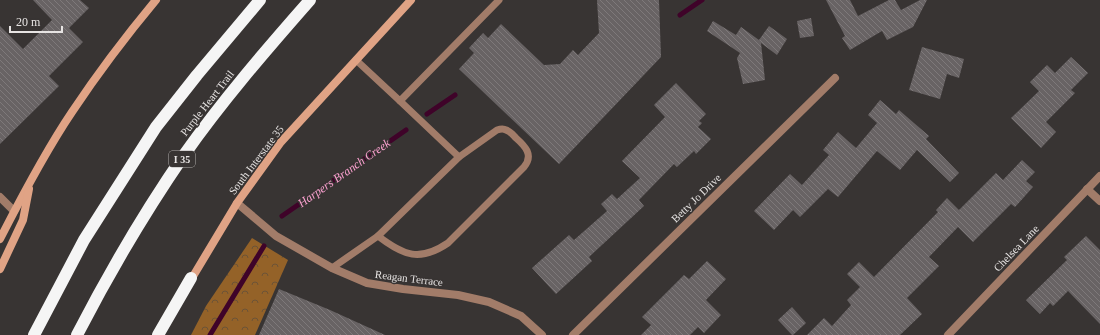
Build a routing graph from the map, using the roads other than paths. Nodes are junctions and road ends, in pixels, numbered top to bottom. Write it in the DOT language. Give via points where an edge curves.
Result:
graph roads {
  1 [pos="156,0"];
  2 [pos="260,0"];
  3 [pos="310,0"];
  4 [pos="411,0"];
  5 [pos="499,0"];
  6 [pos="356,60"];
  7 [pos="835,78"];
  8 [pos="400,101"];
  9 [pos="459,157"];
  10 [pos="1100,176"];
  11 [pos="30,182"];
  12 [pos="1087,189"];
  13 [pos="0,197"];
  14 [pos="1100,202"];
  15 [pos="237,204"];
  16 [pos="14,211"];
  17 [pos="378,236"];
  18 [pos="0,239"];
  19 [pos="332,268"];
  20 [pos="0,269"];
  21 [pos="191,278"];
  22 [pos="34,335"];
  23 [pos="77,335"];
  24 [pos="158,335"];
  25 [pos="163,335"];
  26 [pos="542,335"];
  27 [pos="573,335"];
  28 [pos="948,335"];
  1 -- 11 [label="main road" via="120,44 71,113"];
  2 -- 22 [label="highway" via="156,127 84,240"];
  3 -- 23 [label="highway, Purple Heart Trail / I 35" via="266,49 185,155 108,275"];
  4 -- 6 [label="main road, South Interstate 35"];
  5 -- 8 [label="lane"];
  6 -- 8 [label="lane"];
  6 -- 15 [label="main road, South Interstate 35" via="281,142"];
  7 -- 27 [label="street, Betty Jo Drive"];
  8 -- 9 [label="lane"];
  9 -- 17 [label="lane"];
  9 -- 17 [label="lane" via="497,130 503,129 508,130 524,145 529,155 527,164 448,243 436,251 417,255 401,252"];
  10 -- 12 [label="street, Chelsea Lane"];
  11 -- 16 [label="main road"];
  11 -- 20 [label="main road" via="24,220"];
  12 -- 14 [label="street"];
  12 -- 28 [label="street, Chelsea Lane"];
  13 -- 16 [label="street"];
  15 -- 19 [label="street, Reagan Terrace" via="276,236"];
  15 -- 21 [label="main road, South Interstate 35"];
  16 -- 18 [label="main road"];
  17 -- 19 [label="lane"];
  19 -- 26 [label="street, Reagan Terrace" via="367,283 403,290 458,295 489,302 521,316"];
  21 -- 24 [label="highway"];
  21 -- 25 [label="main road, South Interstate 35"];
}
